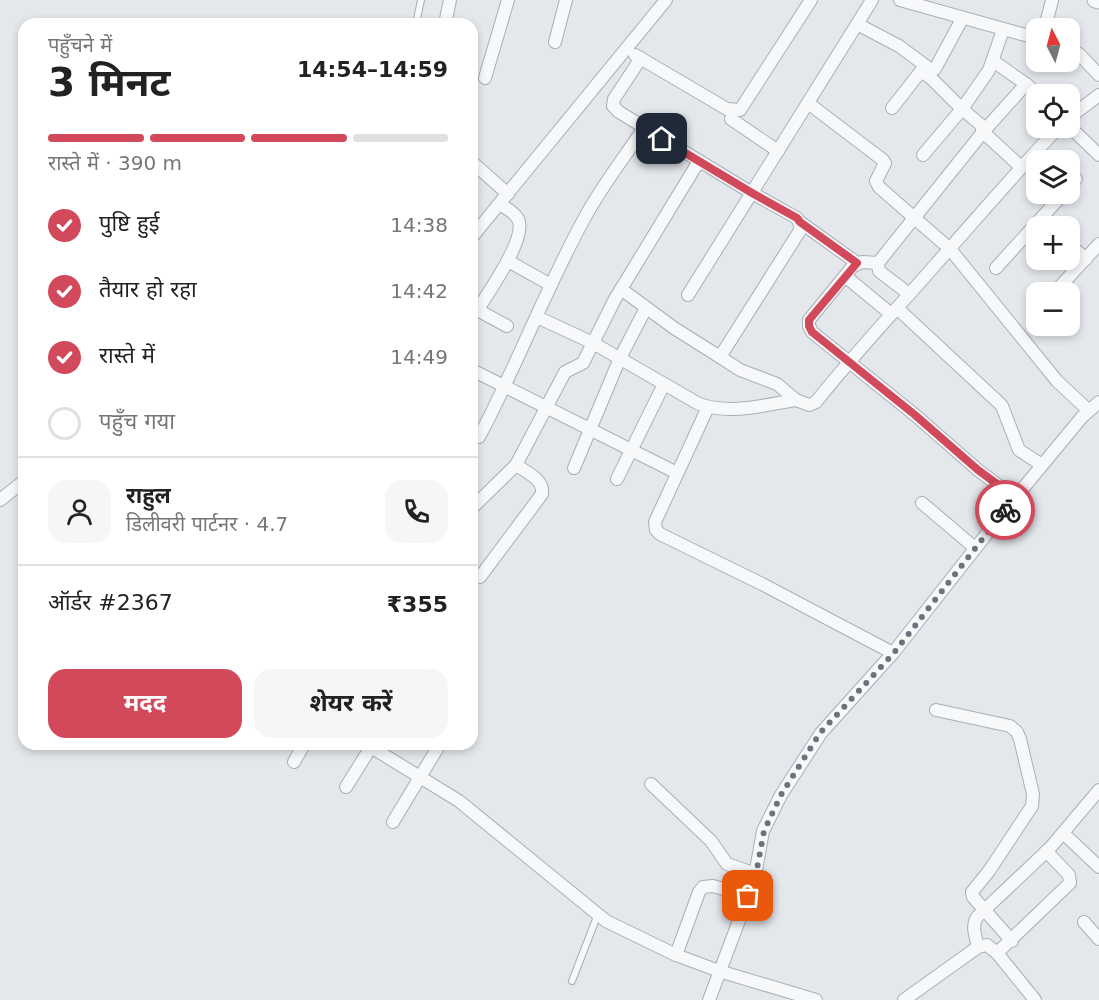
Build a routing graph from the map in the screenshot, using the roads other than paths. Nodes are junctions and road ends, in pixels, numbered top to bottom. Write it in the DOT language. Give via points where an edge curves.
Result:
graph roads {
  1 [pos="421,0"];
  2 [pos="450,0"];
  3 [pos="508,0"];
  4 [pos="566,0"];
  5 [pos="666,0"];
  6 [pos="811,0"];
  7 [pos="873,0"];
  8 [pos="900,0"];
  9 [pos="1052,0"];
  10 [pos="417,18"];
  11 [pos="446,18"];
  12 [pos="1048,18"];
  13 [pos="962,19"];
  14 [pos="857,24"];
  15 [pos="1004,30"];
  16 [pos="1026,36"];
  17 [pos="555,42"];
  18 [pos="626,50"];
  19 [pos="1080,55"];
  20 [pos="641,58"];
  21 [pos="993,61"];
  22 [pos="923,69"];
  23 [pos="1099,75"];
  24 [pos="485,78"];
  25 [pos="1026,84"];
  26 [pos="1099,95"];
  27 [pos="807,103"];
  28 [pos="892,108"];
  29 [pos="962,109"];
  30 [pos="1080,109"];
  31 [pos="731,119"];
  32 [pos="644,128"];
  33 [pos="983,132"];
  34 [pos="1080,137"];
  35 [pos="1049,138"];
  36 [pos="778,151"];
  37 [pos="923,155"];
  38 [pos="1099,155"];
  39 [pos="699,161"];
  40 [pos="478,167"];
  41 [pos="1021,167"];
  42 [pos="752,193"];
  43 [pos="508,194"];
  44 [pos="500,204"];
  45 [pos="914,218"];
  46 [pos="800,222"];
  47 [pos="478,230"];
  48 [pos="1026,239"];
  49 [pos="1099,244"];
  50 [pos="950,249"];
  51 [pos="1080,254"];
  52 [pos="1086,259"];
  53 [pos="508,261"];
  54 [pos="857,263"];
  55 [pos="878,263"];
  56 [pos="996,268"];
  57 [pos="845,276"];
  58 [pos="1064,282"];
  59 [pos="551,285"];
  60 [pos="621,290"];
  61 [pos="909,294"];
  62 [pos="688,295"];
  63 [pos="478,304"];
  64 [pos="646,308"];
  65 [pos="478,310"];
  66 [pos="894,311"];
  67 [pos="537,317"];
  68 [pos="507,326"];
  69 [pos="593,343"];
  70 [pos="720,357"];
  71 [pos="620,358"];
  72 [pos="849,361"];
  73 [pos="478,373"];
  74 [pos="664,384"];
  75 [pos="505,387"];
  76 [pos="796,400"];
  77 [pos="1099,402"];
  78 [pos="708,407"];
  79 [pos="546,408"];
  80 [pos="1088,410"];
  81 [pos="590,428"];
  82 [pos="479,437"];
  83 [pos="632,450"];
  84 [pos="516,465"];
  85 [pos="1042,465"];
  86 [pos="574,468"];
  87 [pos="677,473"];
  88 [pos="616,479"];
  89 [pos="18,485"];
  90 [pos="2,496"];
  91 [pos="1016,498"];
  92 [pos="478,502"];
  93 [pos="922,503"];
  94 [pos="975,548"];
  95 [pos="480,577"];
  96 [pos="893,654"];
  97 [pos="936,710"];
  98 [pos="301,750"];
  99 [pos="365,750"];
  100 [pos="376,750"];
  101 [pos="437,750"];
  102 [pos="294,762"];
  103 [pos="421,777"];
  104 [pos="651,784"];
  105 [pos="346,787"];
  106 [pos="1098,794"];
  107 [pos="393,822"];
  108 [pos="1063,833"];
  109 [pos="1046,851"];
  110 [pos="1099,867"];
  111 [pos="756,874"];
  112 [pos="748,896"];
  113 [pos="985,910"];
  114 [pos="598,914"];
  115 [pos="1084,922"];
  116 [pos="1099,939"];
  117 [pos="1012,941"];
  118 [pos="978,947"];
  119 [pos="997,953"];
  120 [pos="676,955"];
  121 [pos="719,971"];
  122 [pos="572,981"];
  123 [pos="798,998"];
  124 [pos="709,1000"];
  125 [pos="816,1000"];
  126 [pos="904,1000"];
  127 [pos="1035,1000"];
  1 -- 10 [label="lane"];
  2 -- 11 [label="street"];
  3 -- 24 [label="street"];
  4 -- 17 [label="street"];
  5 -- 18 [label="street"];
  6 -- 20 [label="street" via="740,110 727,109"];
  7 -- 14 [label="street"];
  8 -- 13 [label="street"];
  9 -- 12 [label="street"];
  13 -- 15 [label="street"];
  13 -- 22 [label="street" via="939,66"];
  14 -- 22 [label="street" via="898,46"];
  14 -- 27 [label="street"];
  15 -- 16 [label="street"];
  15 -- 21 [label="street"];
  18 -- 20 [label="street"];
  18 -- 43 [label="street"];
  19 -- 23 [label="street"];
  20 -- 32 [label="street" via="613,106"];
  21 -- 25 [label="street"];
  21 -- 29 [label="street"];
  22 -- 28 [label="street"];
  22 -- 29 [label="street"];
  25 -- 33 [label="street"];
  26 -- 30 [label="street"];
  27 -- 36 [label="street"];
  27 -- 45 [label="street" via="883,160 876,182"];
  29 -- 33 [label="street" via="981,125"];
  29 -- 37 [label="street"];
  31 -- 36 [label="street"];
  32 -- 39 [label="street"];
  32 -- 59 [label="street" via="588,211"];
  33 -- 41 [label="street"];
  33 -- 45 [label="street"];
  34 -- 38 [label="street"];
  35 -- 41 [label="street"];
  36 -- 42 [label="street"];
  39 -- 42 [label="street"];
  39 -- 60 [label="street"];
  40 -- 43 [label="street"];
  41 -- 50 [label="street"];
  42 -- 46 [label="street"];
  42 -- 62 [label="street"];
  43 -- 44 [label="street"];
  44 -- 47 [label="street"];
  44 -- 53 [label="street" via="520,222"];
  45 -- 50 [label="street"];
  45 -- 55 [label="street"];
  46 -- 54 [label="street"];
  46 -- 70 [label="street" via="799,232"];
  48 -- 56 [label="street"];
  49 -- 52 [label="street"];
  50 -- 61 [label="street"];
  50 -- 80 [label="street" via="1061,387"];
  51 -- 52 [label="street"];
  52 -- 58 [label="street"];
  53 -- 59 [label="street"];
  53 -- 63 [label="street"];
  54 -- 55 [label="street"];
  54 -- 57 [label="street"];
  55 -- 61 [label="street" via="879,271"];
  57 -- 66 [label="street"];
  57 -- 72 [label="street" via="809,320 809,326"];
  59 -- 67 [label="street"];
  60 -- 64 [label="street"];
  60 -- 69 [label="street"];
  61 -- 66 [label="street"];
  64 -- 70 [label="street"];
  64 -- 71 [label="street"];
  65 -- 68 [label="street"];
  66 -- 72 [label="street"];
  66 -- 85 [label="street" via="1002,406 1019,450"];
  67 -- 69 [label="street"];
  67 -- 75 [label="street"];
  69 -- 71 [label="street"];
  69 -- 79 [label="street" via="583,363 565,372"];
  70 -- 76 [label="street" via="740,370 777,384"];
  71 -- 74 [label="street"];
  71 -- 81 [label="street"];
  72 -- 76 [label="street" via="816,402 809,405"];
  72 -- 91 [label="street"];
  73 -- 75 [label="street"];
  74 -- 78 [label="street"];
  74 -- 83 [label="street"];
  75 -- 79 [label="street"];
  75 -- 82 [label="street"];
  76 -- 78 [label="street" via="742,409"];
  77 -- 80 [label="street"];
  78 -- 87 [label="street"];
  79 -- 81 [label="street"];
  79 -- 84 [label="street"];
  80 -- 85 [label="street"];
  81 -- 83 [label="street"];
  81 -- 86 [label="street"];
  83 -- 87 [label="street"];
  83 -- 88 [label="street"];
  84 -- 92 [label="street"];
  84 -- 95 [label="street" via="540,482 542,494"];
  85 -- 91 [label="street"];
  87 -- 96 [label="street" via="655,522 660,534"];
  89 -- 90 [label="street"];
  91 -- 94 [label="street"];
  93 -- 94 [label="street"];
  94 -- 96 [label="street"];
  96 -- 111 [label="street" via="820,733 781,795 764,831"];
  97 -- 113 [label="street" via="1010,726 1017,732 1023,750 1034,800 972,892"];
  98 -- 102 [label="street"];
  99 -- 105 [label="street"];
  100 -- 103 [label="street"];
  101 -- 103 [label="street"];
  103 -- 107 [label="street"];
  103 -- 114 [label="street" via="459,801"];
  104 -- 111 [label="street" via="711,841 727,864"];
  106 -- 108 [label="street"];
  108 -- 109 [label="street"];
  108 -- 110 [label="street"];
  109 -- 113 [label="street"];
  109 -- 117 [label="street" via="1069,875 1070,883"];
  111 -- 112 [label="street"];
  112 -- 120 [label="street" via="703,887"];
  112 -- 121 [label="street"];
  113 -- 117 [label="street"];
  113 -- 118 [label="street" via="974,922"];
  114 -- 120 [label="street"];
  114 -- 122 [label="lane"];
  115 -- 116 [label="street"];
  117 -- 119 [label="street"];
  118 -- 119 [label="street" via="987,945"];
  118 -- 126 [label="street"];
  119 -- 127 [label="street"];
  120 -- 121 [label="street"];
  121 -- 123 [label="street"];
  121 -- 124 [label="street"];
  123 -- 125 [label="street"];
}
